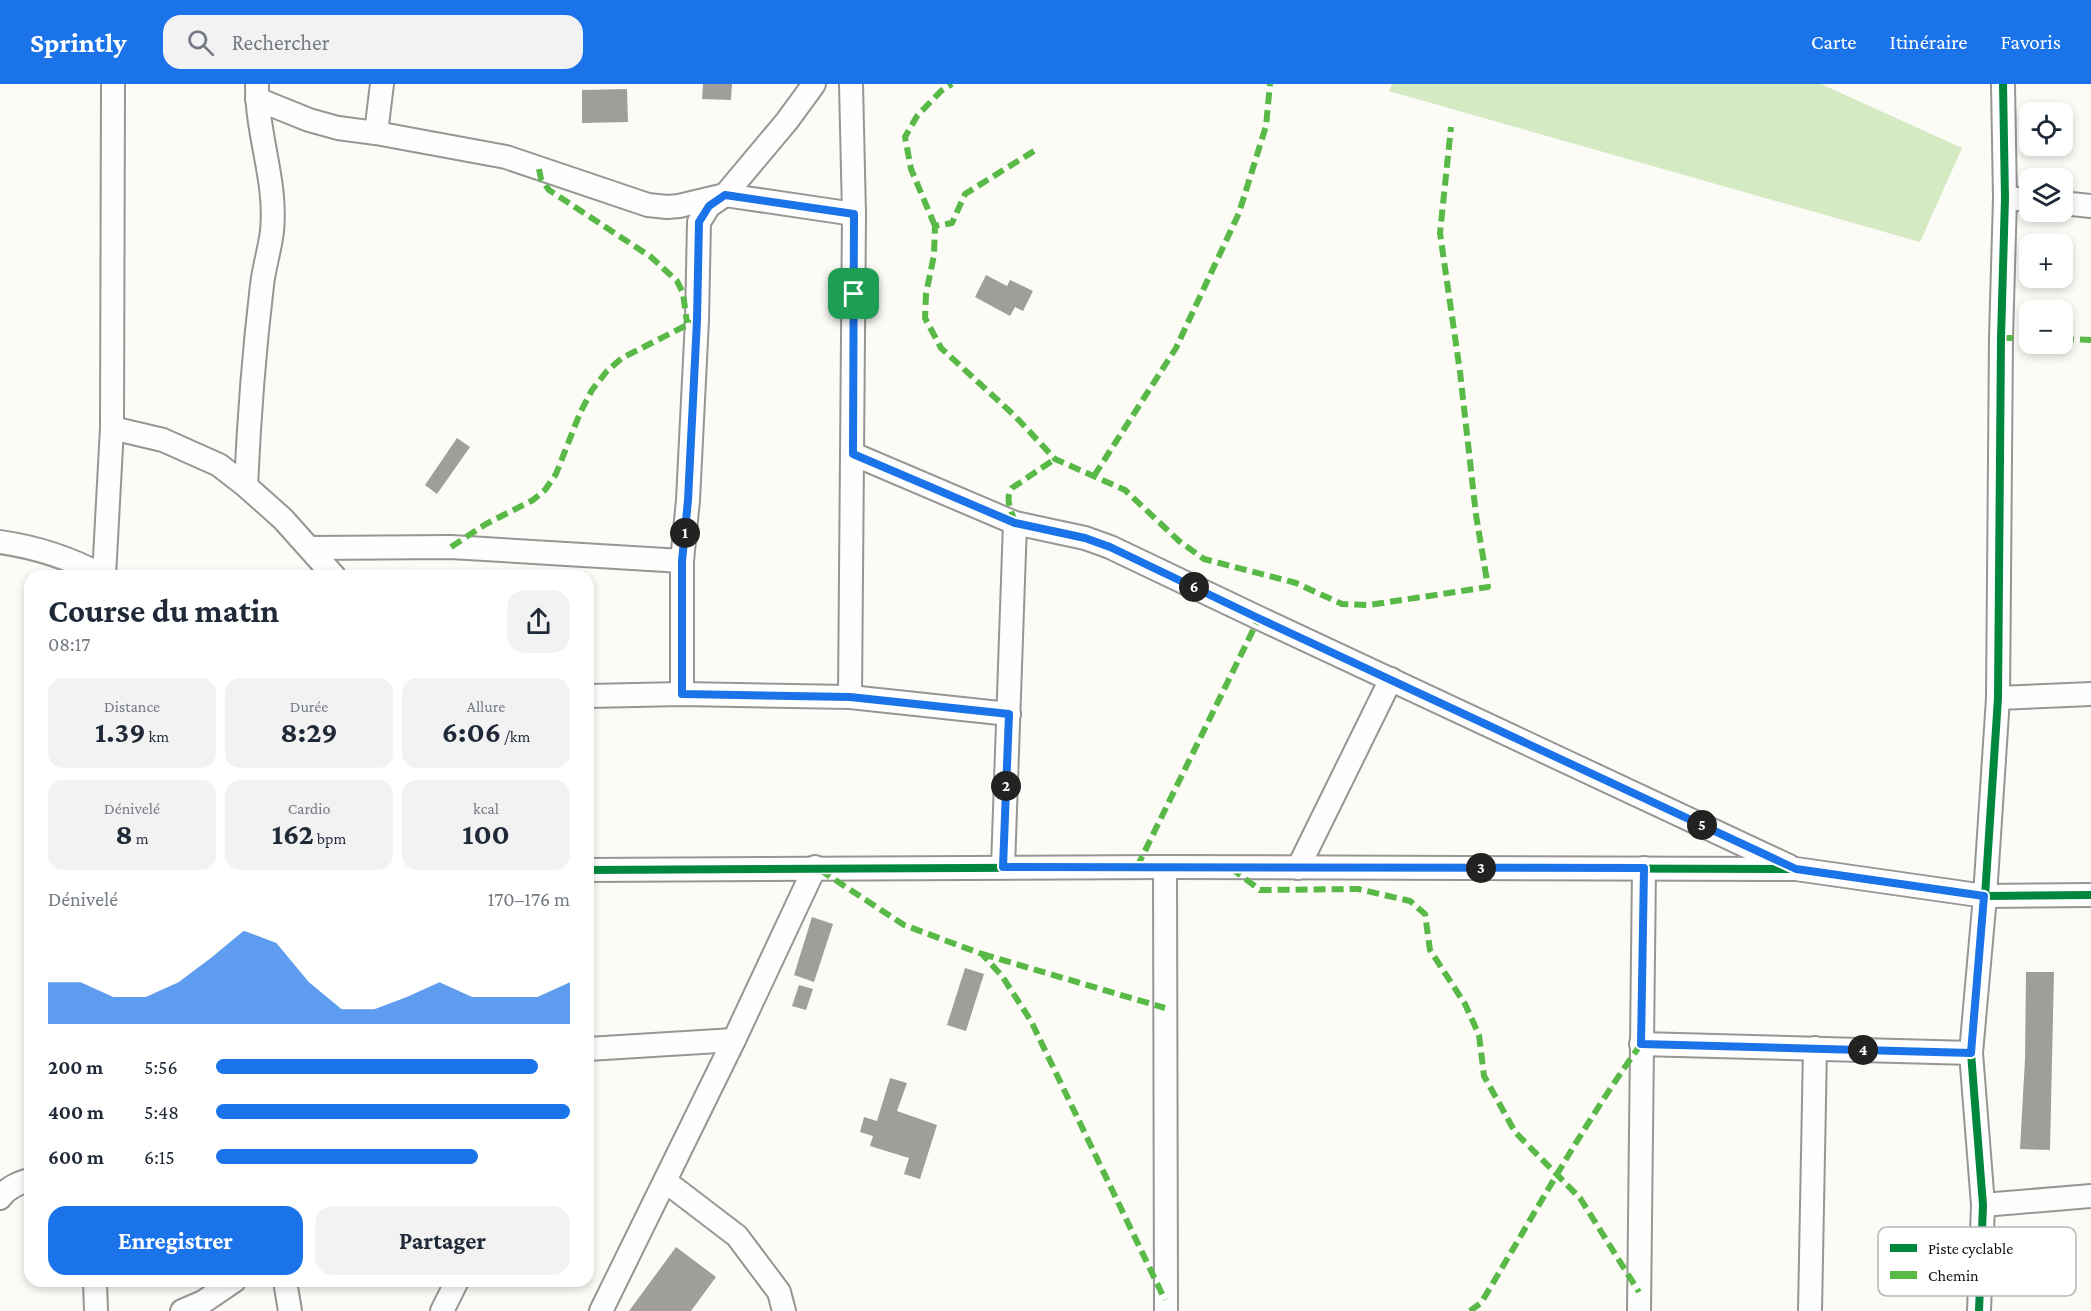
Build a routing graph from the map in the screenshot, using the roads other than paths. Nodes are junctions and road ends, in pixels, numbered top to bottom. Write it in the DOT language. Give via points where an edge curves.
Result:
graph roads {
  1 [pos="113,84"];
  2 [pos="382,84"];
  3 [pos="814,84"];
  4 [pos="851,84"];
  5 [pos="2004,84"];
  6 [pos="257,92"];
  7 [pos="376,133"];
  8 [pos="725,195"];
  9 [pos="2005,198"];
  10 [pos="2019,199"];
  11 [pos="2073,204"];
  12 [pos="2091,206"];
  13 [pos="854,214"];
  14 [pos="112,428"];
  15 [pos="853,454"];
  16 [pos="246,486"];
  17 [pos="1015,523"];
  18 [pos="0,542"];
  19 [pos="310,548"];
  20 [pos="682,561"];
  21 [pos="90,570"];
  22 [pos="104,570"];
  23 [pos="329,570"];
  24 [pos="1390,679"];
  25 [pos="682,694"];
  26 [pos="2091,694"];
  27 [pos="594,696"];
  28 [pos="850,697"];
  29 [pos="1998,698"];
  30 [pos="1009,714"];
  31 [pos="815,867"];
  32 [pos="1003,867"];
  33 [pos="1166,867"];
  34 [pos="1298,868"];
  35 [pos="1644,868"];
  36 [pos="1796,869"];
  37 [pos="594,870"];
  38 [pos="2091,895"];
  39 [pos="1984,896"];
  40 [pos="734,1040"];
  41 [pos="1641,1044"];
  42 [pos="1815,1048"];
  43 [pos="594,1049"];
  44 [pos="1971,1053"];
  45 [pos="665,1181"];
  46 [pos="24,1182"];
  47 [pos="2091,1196"];
  48 [pos="0,1198"];
  49 [pos="1983,1205"];
  50 [pos="1982,1227"];
  51 [pos="95,1287"];
  52 [pos="225,1287"];
  53 [pos="286,1287"];
  54 [pos="454,1287"];
  55 [pos="1980,1296"];
  56 [pos="96,1311"];
  57 [pos="182,1311"];
  58 [pos="290,1311"];
  59 [pos="442,1311"];
  60 [pos="601,1311"];
  61 [pos="784,1311"];
  62 [pos="1166,1311"];
  63 [pos="1640,1311"];
  64 [pos="1810,1311"];
  65 [pos="1979,1311"];
  1 -- 14 [label="street"];
  2 -- 7 [label="street"];
  3 -- 8 [label="street"];
  4 -- 13 [label="street"];
  5 -- 9 [label="street"];
  6 -- 7 [label="street" via="309,120"];
  6 -- 16 [label="street" via="259,125 272,185 272,230 250,394"];
  7 -- 8 [label="street" via="506,157 648,205 679,206"];
  8 -- 13 [label="street"];
  8 -- 20 [label="street" via="709,206 699,222"];
  9 -- 10 [label="street"];
  9 -- 29 [label="street"];
  11 -- 12 [label="street"];
  13 -- 15 [label="street"];
  14 -- 16 [label="street" via="163,440 219,465"];
  14 -- 22 [label="street"];
  15 -- 17 [label="street"];
  15 -- 28 [label="street"];
  16 -- 19 [label="street"];
  17 -- 24 [label="street" via="1110,547"];
  17 -- 30 [label="street"];
  18 -- 21 [label="street" via="23,545"];
  19 -- 20 [label="street" via="451,547"];
  19 -- 23 [label="street"];
  20 -- 25 [label="street"];
  24 -- 34 [label="street"];
  24 -- 36 [label="street"];
  25 -- 27 [label="street"];
  25 -- 28 [label="street"];
  26 -- 29 [label="street"];
  28 -- 30 [label="street"];
  29 -- 39 [label="street"];
  30 -- 32 [label="street"];
  31 -- 32 [label="street"];
  31 -- 37 [label="street"];
  31 -- 40 [label="street"];
  32 -- 33 [label="street"];
  33 -- 34 [label="street"];
  33 -- 62 [label="street"];
  34 -- 35 [label="street"];
  35 -- 36 [label="street"];
  35 -- 41 [label="street"];
  36 -- 39 [label="street"];
  38 -- 39 [label="street"];
  39 -- 44 [label="street"];
  40 -- 43 [label="street"];
  40 -- 45 [label="street"];
  41 -- 42 [label="street"];
  41 -- 63 [label="street"];
  42 -- 44 [label="street"];
  42 -- 64 [label="street"];
  44 -- 49 [label="street"];
  45 -- 60 [label="street"];
  45 -- 61 [label="street" via="737,1236 779,1292"];
  46 -- 48 [label="street"];
  47 -- 49 [label="street"];
  49 -- 50 [label="street"];
  51 -- 56 [label="street"];
  52 -- 57 [label="street"];
  53 -- 58 [label="street"];
  54 -- 59 [label="street"];
  55 -- 65 [label="street"];
}
